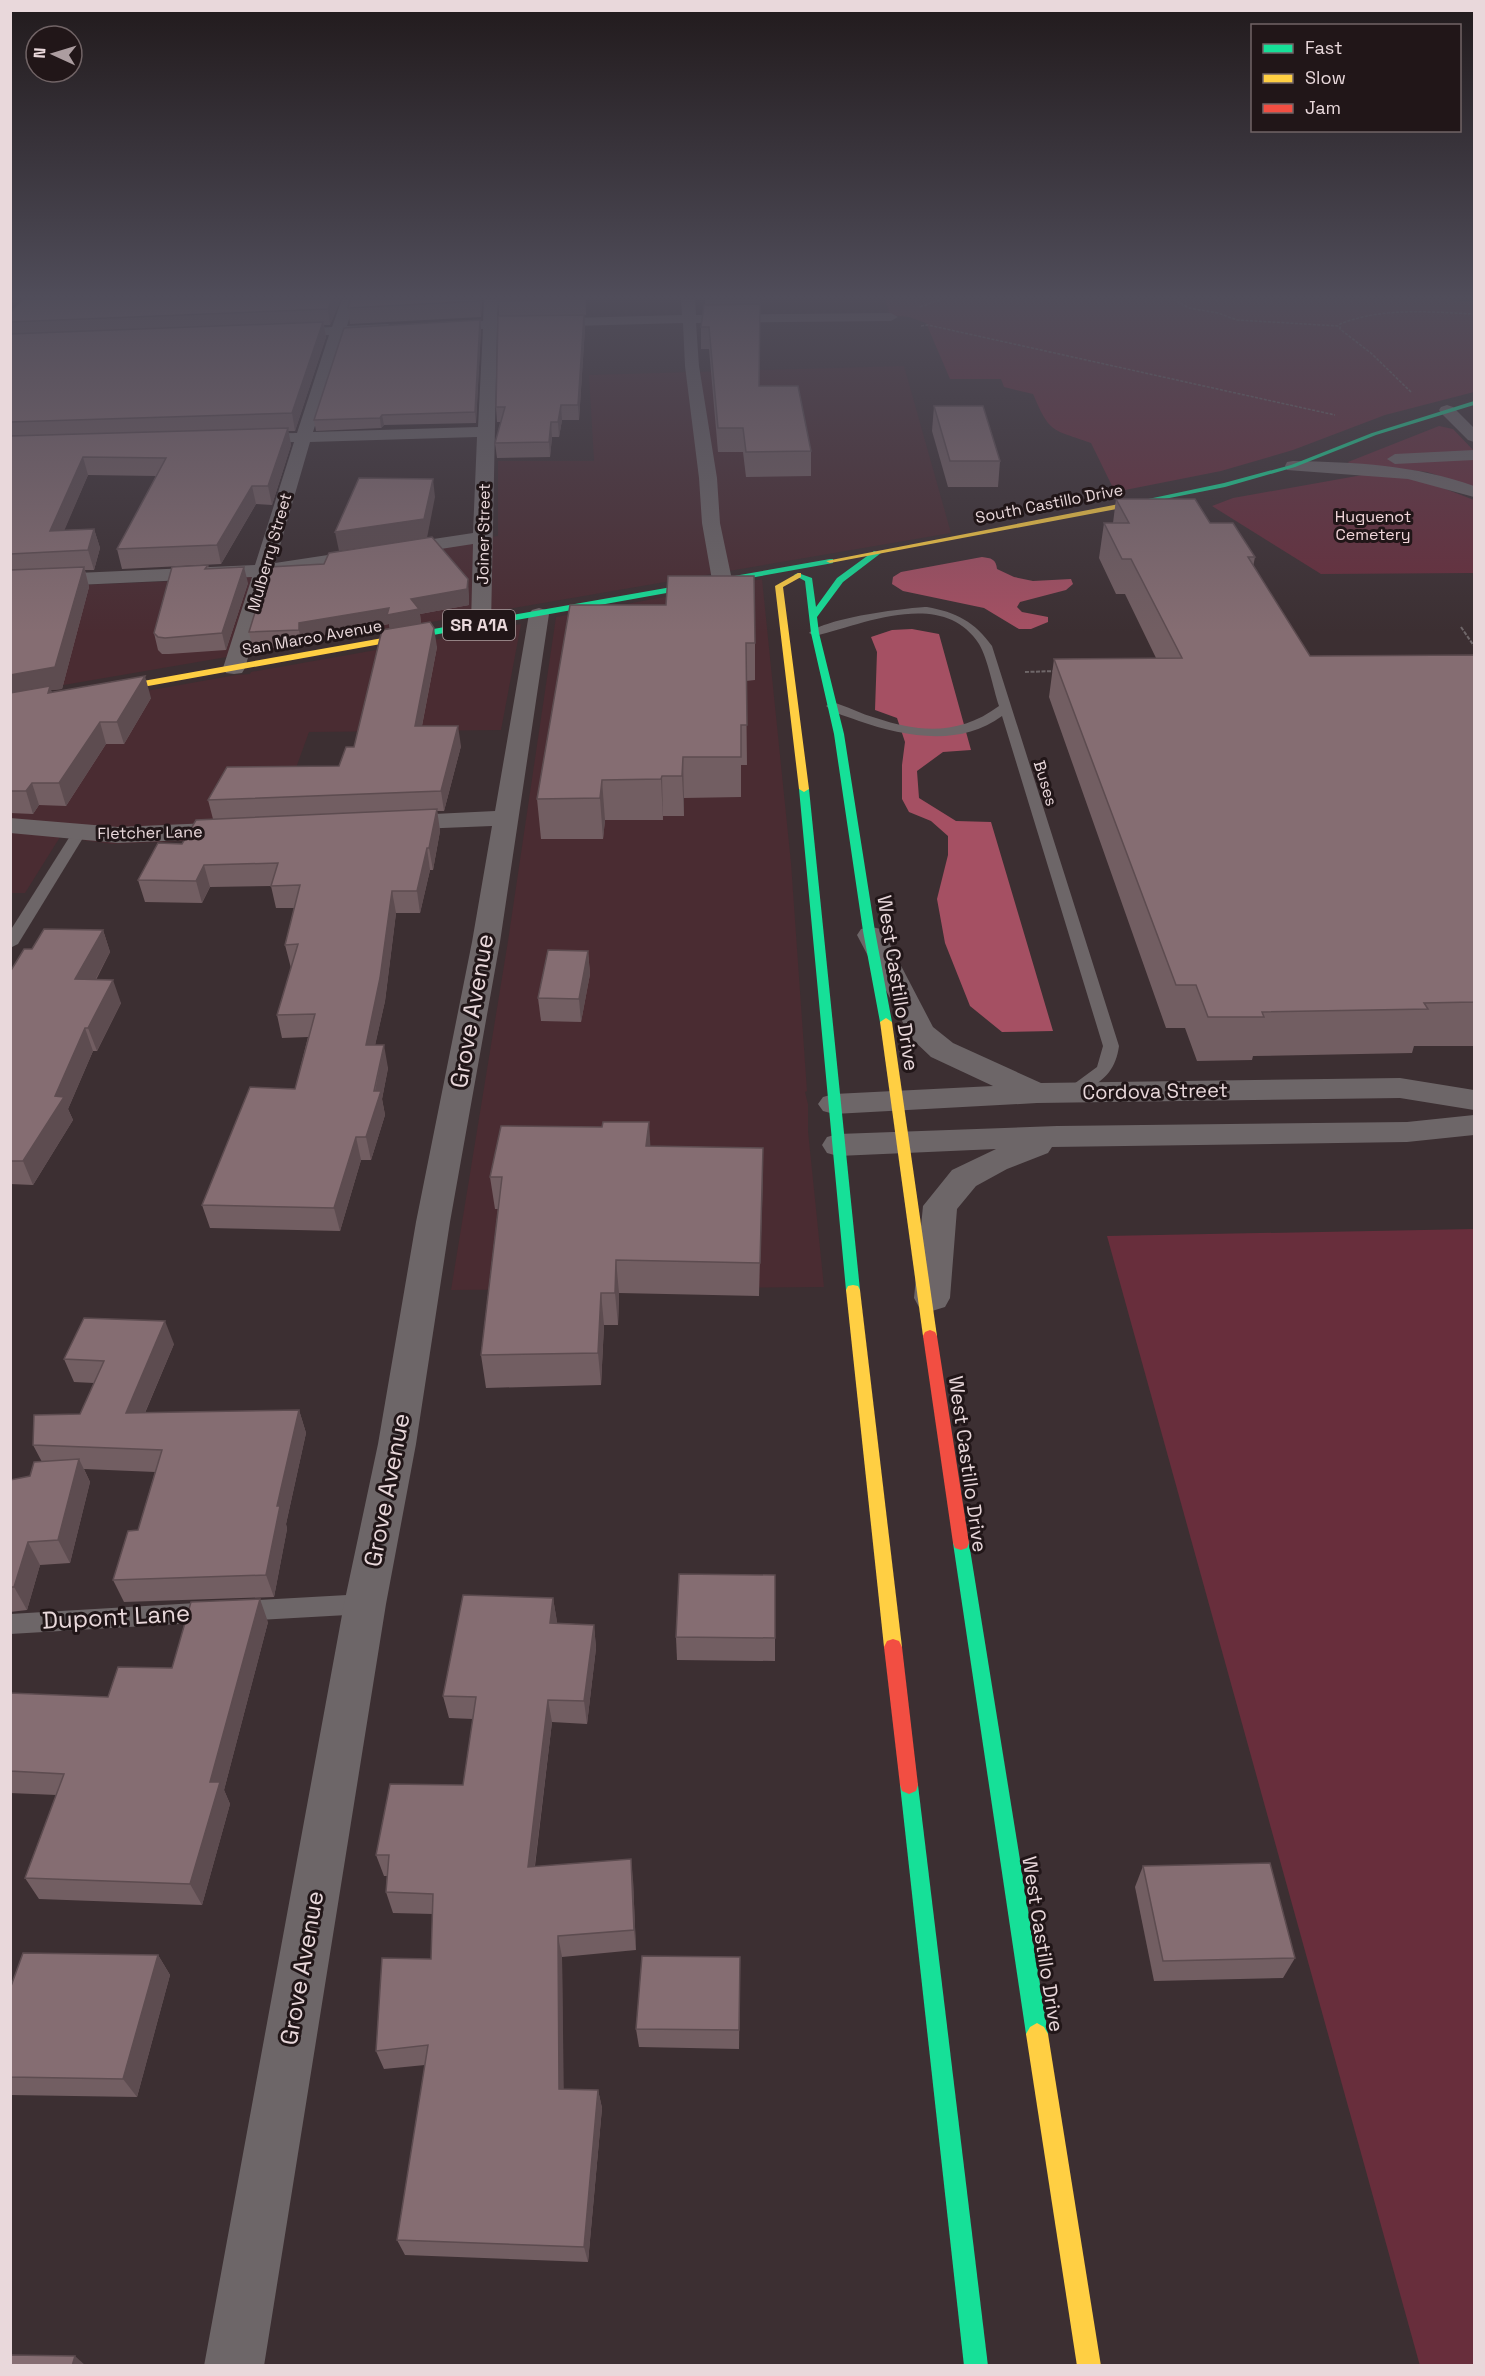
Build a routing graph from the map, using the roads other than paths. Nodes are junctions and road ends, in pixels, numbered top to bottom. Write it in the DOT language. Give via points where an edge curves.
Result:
graph roads {
  1 [pos="313,410"];
  2 [pos="487,410"];
  3 [pos="698,410"];
  4 [pos="1447,410"];
  5 [pos="486,432"];
  6 [pos="304,437"];
  7 [pos="1474,437"];
  8 [pos="223,440"];
  9 [pos="1474,455"];
  10 [pos="1293,466"];
  11 [pos="1363,468"];
  12 [pos="1474,492"];
  13 [pos="483,537"];
  14 [pos="877,553"];
  15 [pos="265,570"];
  16 [pos="797,570"];
  17 [pos="722,580"];
  18 [pos="10,582"];
  19 [pos="539,614"];
  20 [pos="813,617"];
  21 [pos="481,624"];
  22 [pos="815,633"];
  23 [pos="234,668"];
  24 [pos="89,693"];
  25 [pos="832,706"];
  26 [pos="1005,707"];
  27 [pos="505,818"];
  28 [pos="364,824"];
  29 [pos="10,825"];
  30 [pos="259,828"];
  31 [pos="79,833"];
  32 [pos="869,931"];
  33 [pos="10,944"];
  34 [pos="1071,1092"];
  35 [pos="1037,1093"];
  36 [pos="1474,1100"];
  37 [pos="897,1101"];
  38 [pos="834,1104"];
  39 [pos="1474,1125"];
  40 [pos="1057,1136"];
  41 [pos="902,1143"];
  42 [pos="837,1145"];
  43 [pos="929,1329"];
  44 [pos="365,1604"];
  45 [pos="10,1623"];
  46 [pos="234,2366"];
  47 [pos="976,2366"];
  48 [pos="1089,2366"];
  1 -- 6 [label="street, Mulberry Street"];
  2 -- 5 [label="street, Joiner Street"];
  3 -- 17 [label="street" via="711,523"];
  4 -- 7 [label="street"];
  4 -- 10 [label="main road, South Castillo Drive / SR A1A"];
  5 -- 6 [label="street"];
  5 -- 13 [label="street, Joiner Street"];
  6 -- 8 [label="street"];
  6 -- 15 [label="street, Mulberry Street"];
  9 -- 11 [label="street" via="1377,459"];
  10 -- 11 [label="street"];
  10 -- 14 [label="main road, South Castillo Drive / SR A1A" via="1225,484"];
  11 -- 12 [label="street" via="1422,476"];
  13 -- 15 [label="street"];
  13 -- 21 [label="street, Joiner Street"];
  14 -- 16 [label="main road, South Castillo Drive / SR A1A"];
  14 -- 20 [label="main road" via="837,581"];
  15 -- 18 [label="street"];
  15 -- 23 [label="street, Mulberry Street"];
  16 -- 17 [label="main road, San Marco Avenue / SR A1A"];
  16 -- 20 [label="main road, West Castillo Drive" via="809,580"];
  16 -- 38 [label="main road" via="779,586 813,863"];
  17 -- 19 [label="main road, San Marco Avenue / SR A1A"];
  19 -- 21 [label="main road, San Marco Avenue / SR A1A"];
  19 -- 27 [label="street, Grove Avenue"];
  20 -- 22 [label="main road, West Castillo Drive"];
  21 -- 23 [label="main road, San Marco Avenue / SR A1A"];
  22 -- 25 [label="main road, West Castillo Drive"];
  22 -- 26 [label="lane, Buses" via="903,611 959,619 986,646"];
  23 -- 24 [label="main road, San Marco Avenue / SR A1A"];
  25 -- 26 [label="lane" via="868,722 926,732 987,722"];
  25 -- 32 [label="main road, West Castillo Drive"];
  26 -- 34 [label="lane, Buses" via="1111,1046 1110,1060 1103,1072"];
  27 -- 28 [label="street"];
  27 -- 44 [label="street, Grove Avenue" via="397,1444"];
  29 -- 31 [label="street, Fletcher Lane"];
  30 -- 31 [label="street, Fletcher Lane" via="118,835"];
  31 -- 33 [label="lane"];
  32 -- 35 [label="street" via="921,1032 942,1050 970,1065"];
  32 -- 37 [label="main road, West Castillo Drive"];
  34 -- 35 [label="street, Cordova Street"];
  34 -- 36 [label="street, Cordova Street" via="1400,1088"];
  35 -- 37 [label="street, Cordova Street"];
  37 -- 38 [label="street, Cordova Street"];
  37 -- 41 [label="main road, West Castillo Drive"];
  38 -- 42 [label="main road"];
  39 -- 40 [label="street" via="1407,1132"];
  40 -- 41 [label="street"];
  40 -- 43 [label="street" via="964,1178 940,1206"];
  41 -- 42 [label="street"];
  41 -- 43 [label="main road, West Castillo Drive"];
  42 -- 47 [label="main road"];
  43 -- 48 [label="main road, West Castillo Drive"];
  44 -- 45 [label="lane, Dupont Lane"];
  44 -- 46 [label="street, Grove Avenue"];
}
